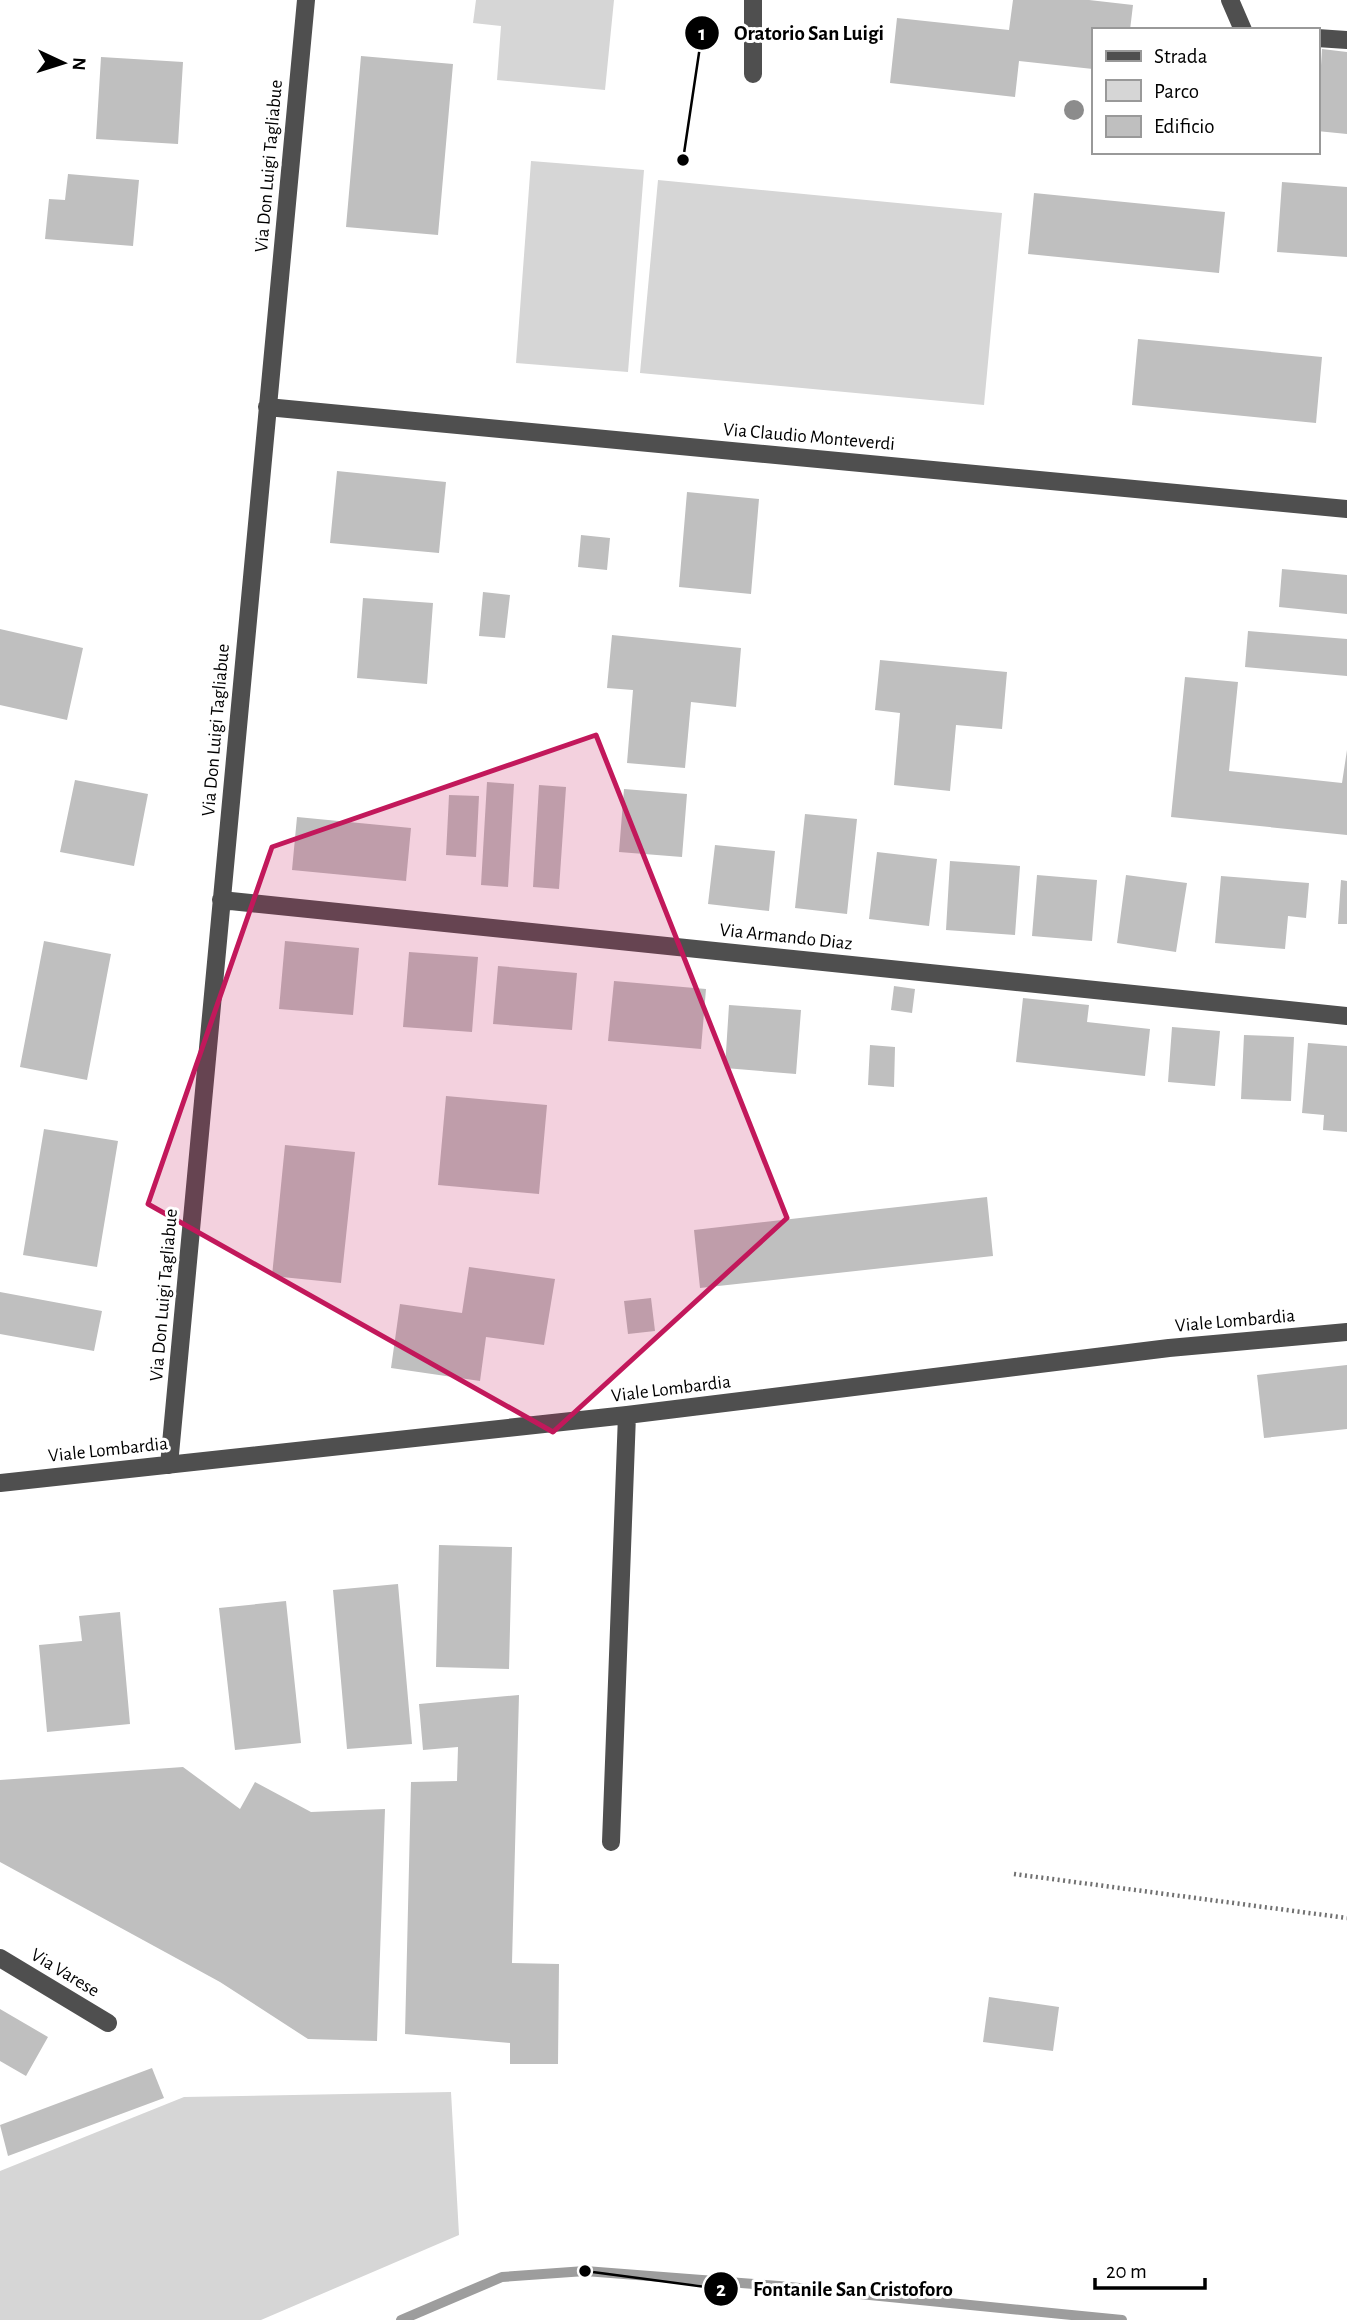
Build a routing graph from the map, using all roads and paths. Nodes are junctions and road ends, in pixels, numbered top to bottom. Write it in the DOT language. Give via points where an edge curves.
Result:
graph roads {
  1 [pos="306,0"];
  2 [pos="754,0"];
  3 [pos="1230,0"];
  4 [pos="1242,28"];
  5 [pos="1319,38"];
  6 [pos="1347,40"];
  7 [pos="753,74"];
  8 [pos="267,407"];
  9 [pos="1347,509"];
  10 [pos="221,900"];
  11 [pos="1347,1016"];
  12 [pos="1347,1332"];
  13 [pos="627,1415"];
  14 [pos="170,1465"];
  15 [pos="0,1483"];
  16 [pos="611,1842"];
  17 [pos="1014,1874"];
  18 [pos="1347,1918"];
  19 [pos="0,1958"];
  20 [pos="108,2023"];
  1 -- 8 [label="street, Via Don Luigi Tagliabue"];
  2 -- 7 [label="street"];
  3 -- 4 [label="street"];
  5 -- 6 [label="street"];
  8 -- 9 [label="street, Via Claudio Monteverdi"];
  8 -- 10 [label="street, Via Don Luigi Tagliabue"];
  10 -- 11 [label="street, Via Armando Diaz"];
  10 -- 14 [label="street, Via Don Luigi Tagliabue"];
  12 -- 13 [label="street, Viale Lombardia" via="1170,1348"];
  13 -- 14 [label="street, Viale Lombardia"];
  13 -- 16 [label="street"];
  14 -- 15 [label="street, Viale Lombardia"];
  17 -- 18 [label="path"];
  19 -- 20 [label="street, Via Varese"];
}
